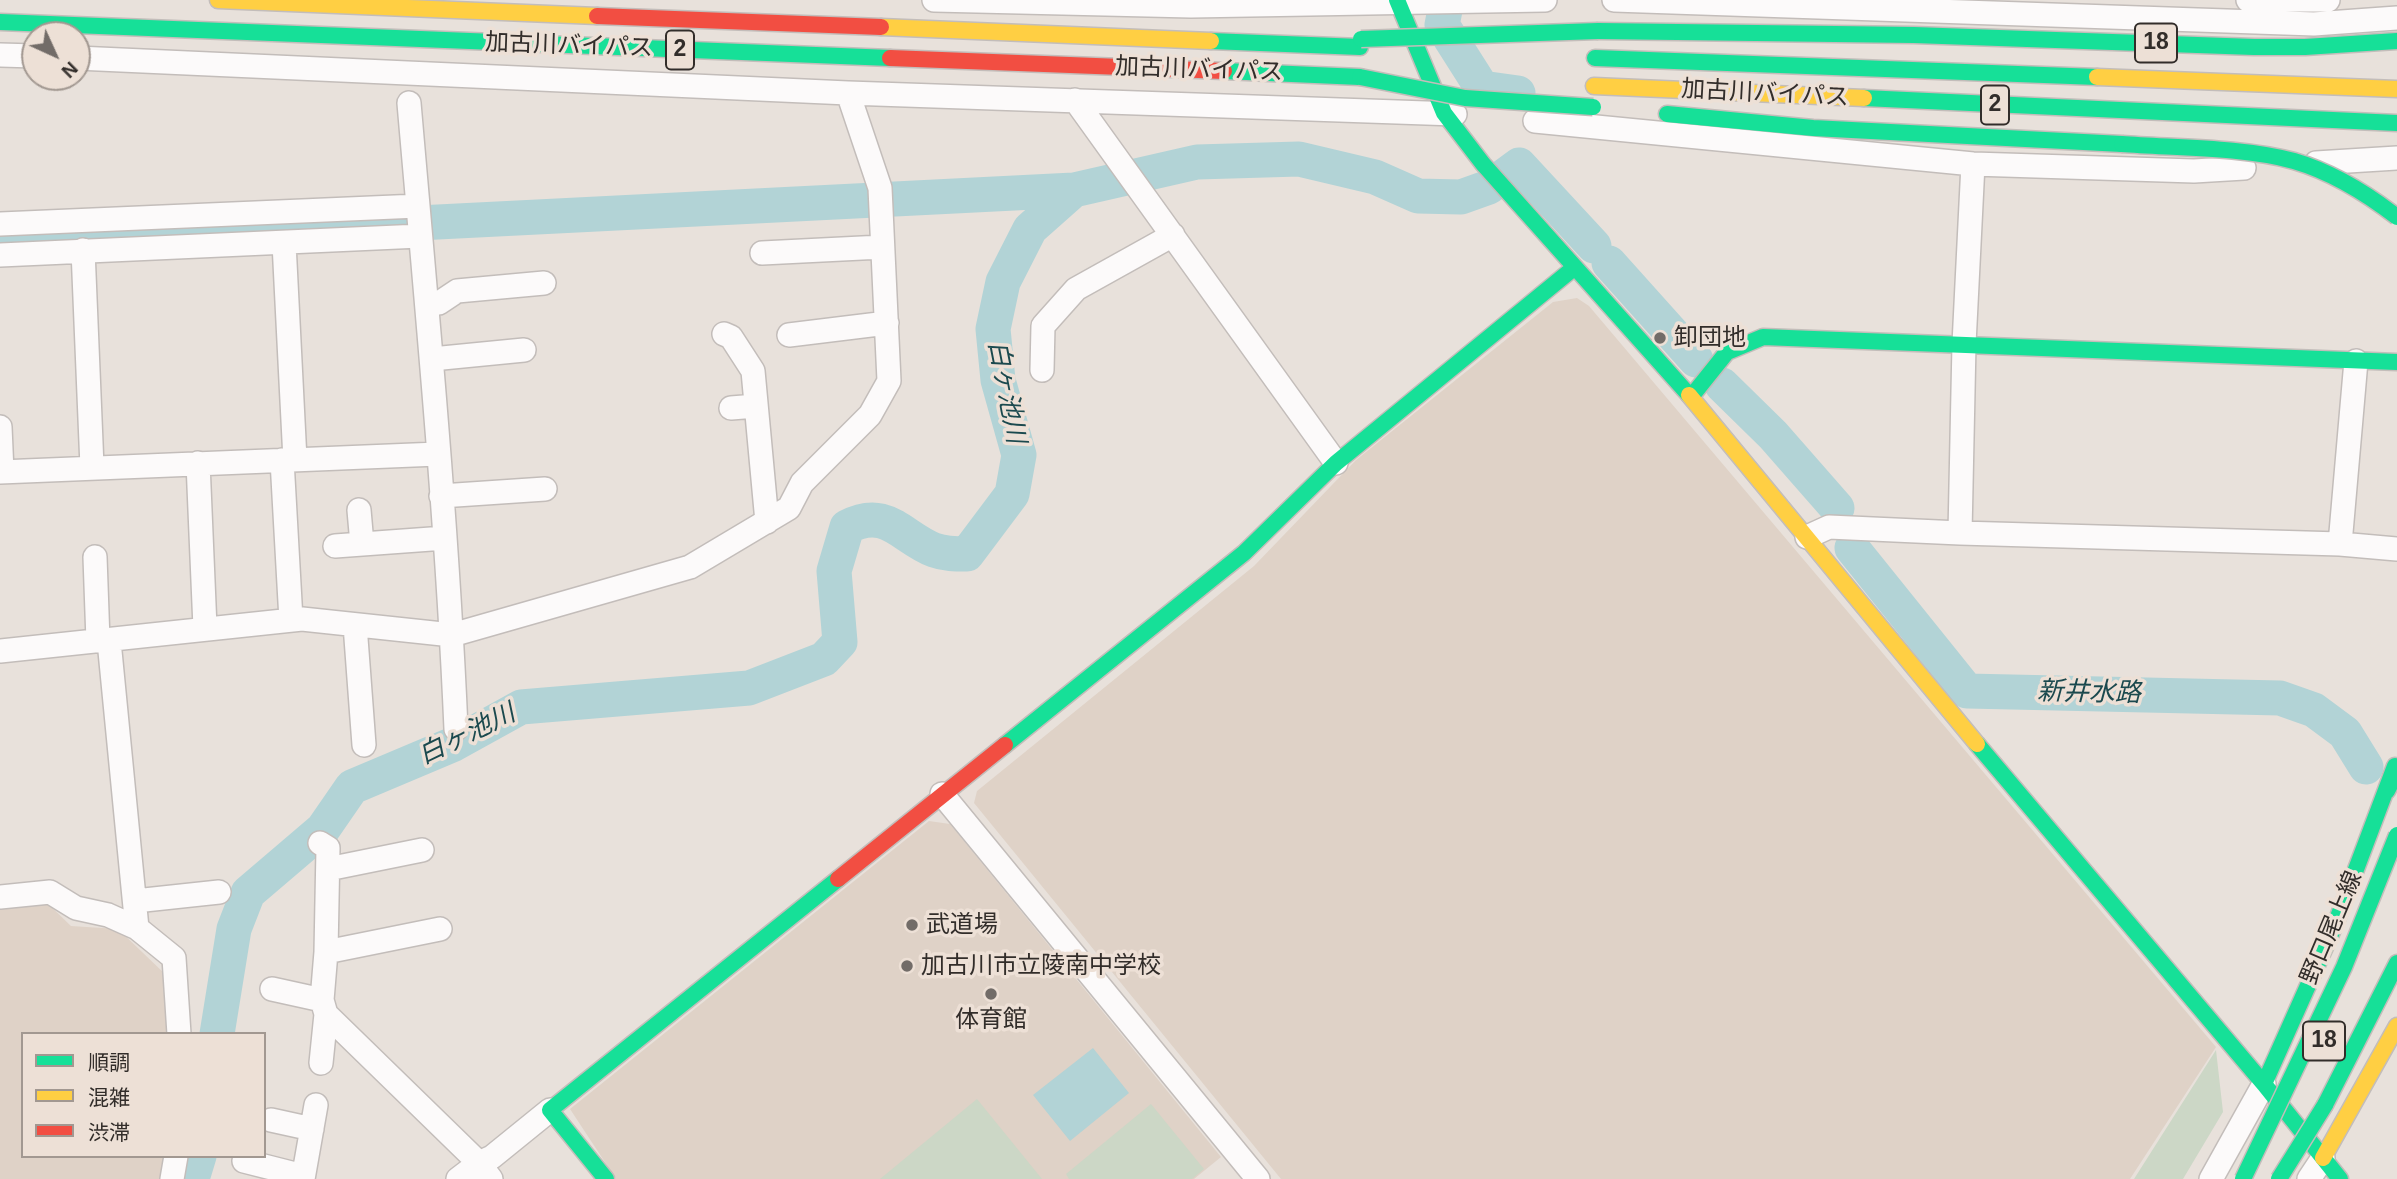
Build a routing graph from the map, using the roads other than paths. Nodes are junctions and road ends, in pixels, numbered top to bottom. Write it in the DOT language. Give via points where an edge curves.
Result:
graph roads {
  1 [pos="218,0"];
  2 [pos="934,0"];
  3 [pos="1545,0"];
  4 [pos="1614,0"];
  5 [pos="2248,0"];
  6 [pos="2328,0"];
  7 [pos="1004,2"];
  8 [pos="1031,2"];
  9 [pos="1397,2"];
  10 [pos="1727,2"];
  11 [pos="2397,18"];
  12 [pos="0,22"];
  13 [pos="1914,35"];
  14 [pos="2397,41"];
  15 [pos="1360,43"];
  16 [pos="1471,52"];
  17 [pos="0,55"];
  18 [pos="21,56"];
  19 [pos="1588,57"];
  20 [pos="91,59"];
  21 [pos="390,74"];
  22 [pos="428,74"];
  23 [pos="1360,77"];
  24 [pos="1456,80"];
  25 [pos="1587,85"];
  26 [pos="2397,89"];
  27 [pos="848,93"];
  28 [pos="1075,100"];
  29 [pos="409,103"];
  30 [pos="1600,108"];
  31 [pos="1648,112"];
  32 [pos="1444,113"];
  33 [pos="2397,123"];
  34 [pos="2397,158"];
  35 [pos="1973,164"];
  36 [pos="418,206"];
  37 [pos="2397,216"];
  38 [pos="135,218"];
  39 [pos="0,224"];
  40 [pos="1172,235"];
  41 [pos="420,236"];
  42 [pos="284,243"];
  43 [pos="882,247"];
  44 [pos="136,249"];
  45 [pos="83,250"];
  46 [pos="0,255"];
  47 [pos="775,259"];
  48 [pos="1575,267"];
  49 [pos="544,283"];
  50 [pos="428,302"];
  51 [pos="887,323"];
  52 [pos="724,334"];
  53 [pos="789,335"];
  54 [pos="1964,344"];
  55 [pos="524,350"];
  56 [pos="432,359"];
  57 [pos="2356,361"];
  58 [pos="2397,362"];
  59 [pos="1042,370"];
  60 [pos="1691,397"];
  61 [pos="756,406"];
  62 [pos="731,408"];
  63 [pos="0,426"];
  64 [pos="438,454"];
  65 [pos="288,460"];
  66 [pos="198,463"];
  67 [pos="1336,463"];
  68 [pos="92,467"];
  69 [pos="1,472"];
  70 [pos="545,489"];
  71 [pos="442,496"];
  72 [pos="359,510"];
  73 [pos="767,522"];
  74 [pos="1960,533"];
  75 [pos="1807,537"];
  76 [pos="445,538"];
  77 [pos="362,544"];
  78 [pos="2340,544"];
  79 [pos="335,546"];
  80 [pos="2397,549"];
  81 [pos="95,557"];
  82 [pos="291,620"];
  83 [pos="355,625"];
  84 [pos="205,628"];
  85 [pos="452,635"];
  86 [pos="104,641"];
  87 [pos="0,652"];
  88 [pos="456,729"];
  89 [pos="364,745"];
  90 [pos="2397,761"];
  91 [pos="2397,771"];
  92 [pos="2387,791"];
  93 [pos="942,794"];
  94 [pos="2397,835"];
  95 [pos="320,843"];
  96 [pos="422,850"];
  97 [pos="328,869"];
  98 [pos="219,892"];
  99 [pos="0,897"];
  100 [pos="135,901"];
  101 [pos="138,929"];
  102 [pos="440,929"];
  103 [pos="326,951"];
  104 [pos="2397,963"];
  105 [pos="2397,985"];
  106 [pos="272,989"];
  107 [pos="324,1007"];
  108 [pos="2339,1014"];
  109 [pos="2397,1026"];
  110 [pos="179,1032"];
  111 [pos="321,1063"];
  112 [pos="2264,1084"];
  113 [pos="316,1105"];
  114 [pos="2325,1105"];
  115 [pos="550,1110"];
  116 [pos="271,1120"];
  117 [pos="312,1129"];
  118 [pos="176,1158"];
  119 [pos="2323,1158"];
  120 [pos="244,1161"];
  121 [pos="485,1171"];
  122 [pos="303,1178"];
  123 [pos="172,1179"];
  124 [pos="458,1179"];
  125 [pos="606,1179"];
  126 [pos="1258,1179"];
  127 [pos="2211,1179"];
  128 [pos="2245,1179"];
  129 [pos="2279,1179"];
  130 [pos="2309,1179"];
  131 [pos="2340,1179"];
  1 -- 15 [label="main road, 加古川バイパス / 2"];
  2 -- 7 [label="street"];
  3 -- 9 [label="street"];
  4 -- 10 [label="street"];
  5 -- 6 [label="street"];
  7 -- 8 [label="street"];
  8 -- 9 [label="street" via="1191,6"];
  9 -- 32 [label="main road"];
  10 -- 11 [label="street" via="2314,24"];
  12 -- 23 [label="main road, 加古川バイパス / 2"];
  13 -- 14 [label="main road, 18" via="2267,47"];
  13 -- 15 [label="main road, 2, bridge" via="1598,31"];
  15 -- 16 [label="main road, 加古川バイパス / 2"];
  17 -- 18 [label="street"];
  19 -- 26 [label="main road, 加古川バイパス / 2"];
  20 -- 21 [label="street"];
  21 -- 22 [label="street"];
  21 -- 29 [label="street"];
  22 -- 27 [label="street"];
  22 -- 29 [label="street"];
  23 -- 24 [label="main road, 加古川バイパス / 2, bridge"];
  23 -- 30 [label="main road, bridge" via="1465,98"];
  25 -- 33 [label="main road, 加古川バイパス / 2"];
  27 -- 28 [label="street"];
  27 -- 43 [label="street" via="880,188"];
  28 -- 32 [label="street"];
  28 -- 40 [label="street"];
  29 -- 36 [label="street"];
  31 -- 37 [label="main road, bridge" via="1813,128 2256,154 2294,161 2333,176"];
  32 -- 35 [label="street"];
  32 -- 48 [label="main road"];
  34 -- 35 [label="street" via="2194,171"];
  35 -- 54 [label="street"];
  36 -- 38 [label="street"];
  36 -- 41 [label="street"];
  38 -- 39 [label="street"];
  38 -- 44 [label="street"];
  40 -- 59 [label="street" via="1093,267 1043,326 1032,328"];
  40 -- 67 [label="street"];
  41 -- 42 [label="street"];
  41 -- 50 [label="street"];
  42 -- 44 [label="street"];
  42 -- 65 [label="street"];
  43 -- 47 [label="street"];
  43 -- 51 [label="street"];
  44 -- 45 [label="street"];
  45 -- 46 [label="street"];
  45 -- 68 [label="street"];
  48 -- 60 [label="main road"];
  48 -- 67 [label="main road"];
  49 -- 50 [label="street" via="521,294 457,291 439,303"];
  50 -- 56 [label="street"];
  51 -- 53 [label="street"];
  51 -- 73 [label="street" via="889,382 870,415 802,483 789,508"];
  52 -- 61 [label="street" via="731,337 753,371"];
  54 -- 57 [label="main road"];
  54 -- 60 [label="main road" via="1763,337 1727,352"];
  54 -- 74 [label="street"];
  55 -- 56 [label="street"];
  56 -- 64 [label="street"];
  57 -- 58 [label="main road"];
  57 -- 78 [label="street"];
  60 -- 75 [label="main road"];
  61 -- 62 [label="street"];
  61 -- 73 [label="street"];
  63 -- 69 [label="street"];
  64 -- 65 [label="street"];
  64 -- 71 [label="street"];
  65 -- 66 [label="street"];
  65 -- 82 [label="street"];
  66 -- 68 [label="street"];
  66 -- 84 [label="street"];
  67 -- 93 [label="main road" via="1244,553"];
  68 -- 69 [label="street"];
  70 -- 71 [label="street"];
  71 -- 76 [label="street"];
  72 -- 77 [label="street"];
  73 -- 85 [label="street" via="690,568"];
  74 -- 75 [label="street" via="1829,527"];
  74 -- 78 [label="street"];
  75 -- 112 [label="main road"];
  76 -- 77 [label="street"];
  76 -- 85 [label="street"];
  77 -- 79 [label="street"];
  78 -- 80 [label="street"];
  81 -- 86 [label="street"];
  82 -- 83 [label="street"];
  82 -- 84 [label="street"];
  83 -- 85 [label="street"];
  83 -- 89 [label="street"];
  84 -- 86 [label="street"];
  85 -- 88 [label="street"];
  86 -- 87 [label="street"];
  86 -- 100 [label="street"];
  90 -- 92 [label="main road, 野口尾上線"];
  91 -- 92 [label="main road"];
  92 -- 112 [label="main road, 野口尾上線" via="2335,925"];
  93 -- 115 [label="main road"];
  93 -- 126 [label="street"];
  94 -- 128 [label="main road, bridge" via="2336,990"];
  95 -- 97 [label="street" via="328,848"];
  96 -- 97 [label="street"];
  97 -- 103 [label="street"];
  98 -- 100 [label="street"];
  99 -- 101 [label="street" via="50,892 76,908 108,915"];
  100 -- 101 [label="street"];
  101 -- 110 [label="street" via="174,958"];
  102 -- 103 [label="street" via="418,944"];
  103 -- 107 [label="street"];
  104 -- 114 [label="main road, 18"];
  105 -- 114 [label="main road, 18"];
  106 -- 107 [label="street"];
  107 -- 111 [label="street"];
  107 -- 121 [label="street"];
  108 -- 128 [label="main road, 18, bridge"];
  109 -- 119 [label="main road"];
  112 -- 119 [label="main road"];
  112 -- 127 [label="street"];
  113 -- 117 [label="street"];
  114 -- 129 [label="main road, 18, bridge"];
  115 -- 121 [label="street" via="492,1157"];
  115 -- 125 [label="main road"];
  116 -- 117 [label="street"];
  117 -- 122 [label="street"];
  118 -- 123 [label="street"];
  119 -- 130 [label="street"];
  119 -- 131 [label="main road"];
  120 -- 122 [label="street"];
  121 -- 124 [label="street"];
}
